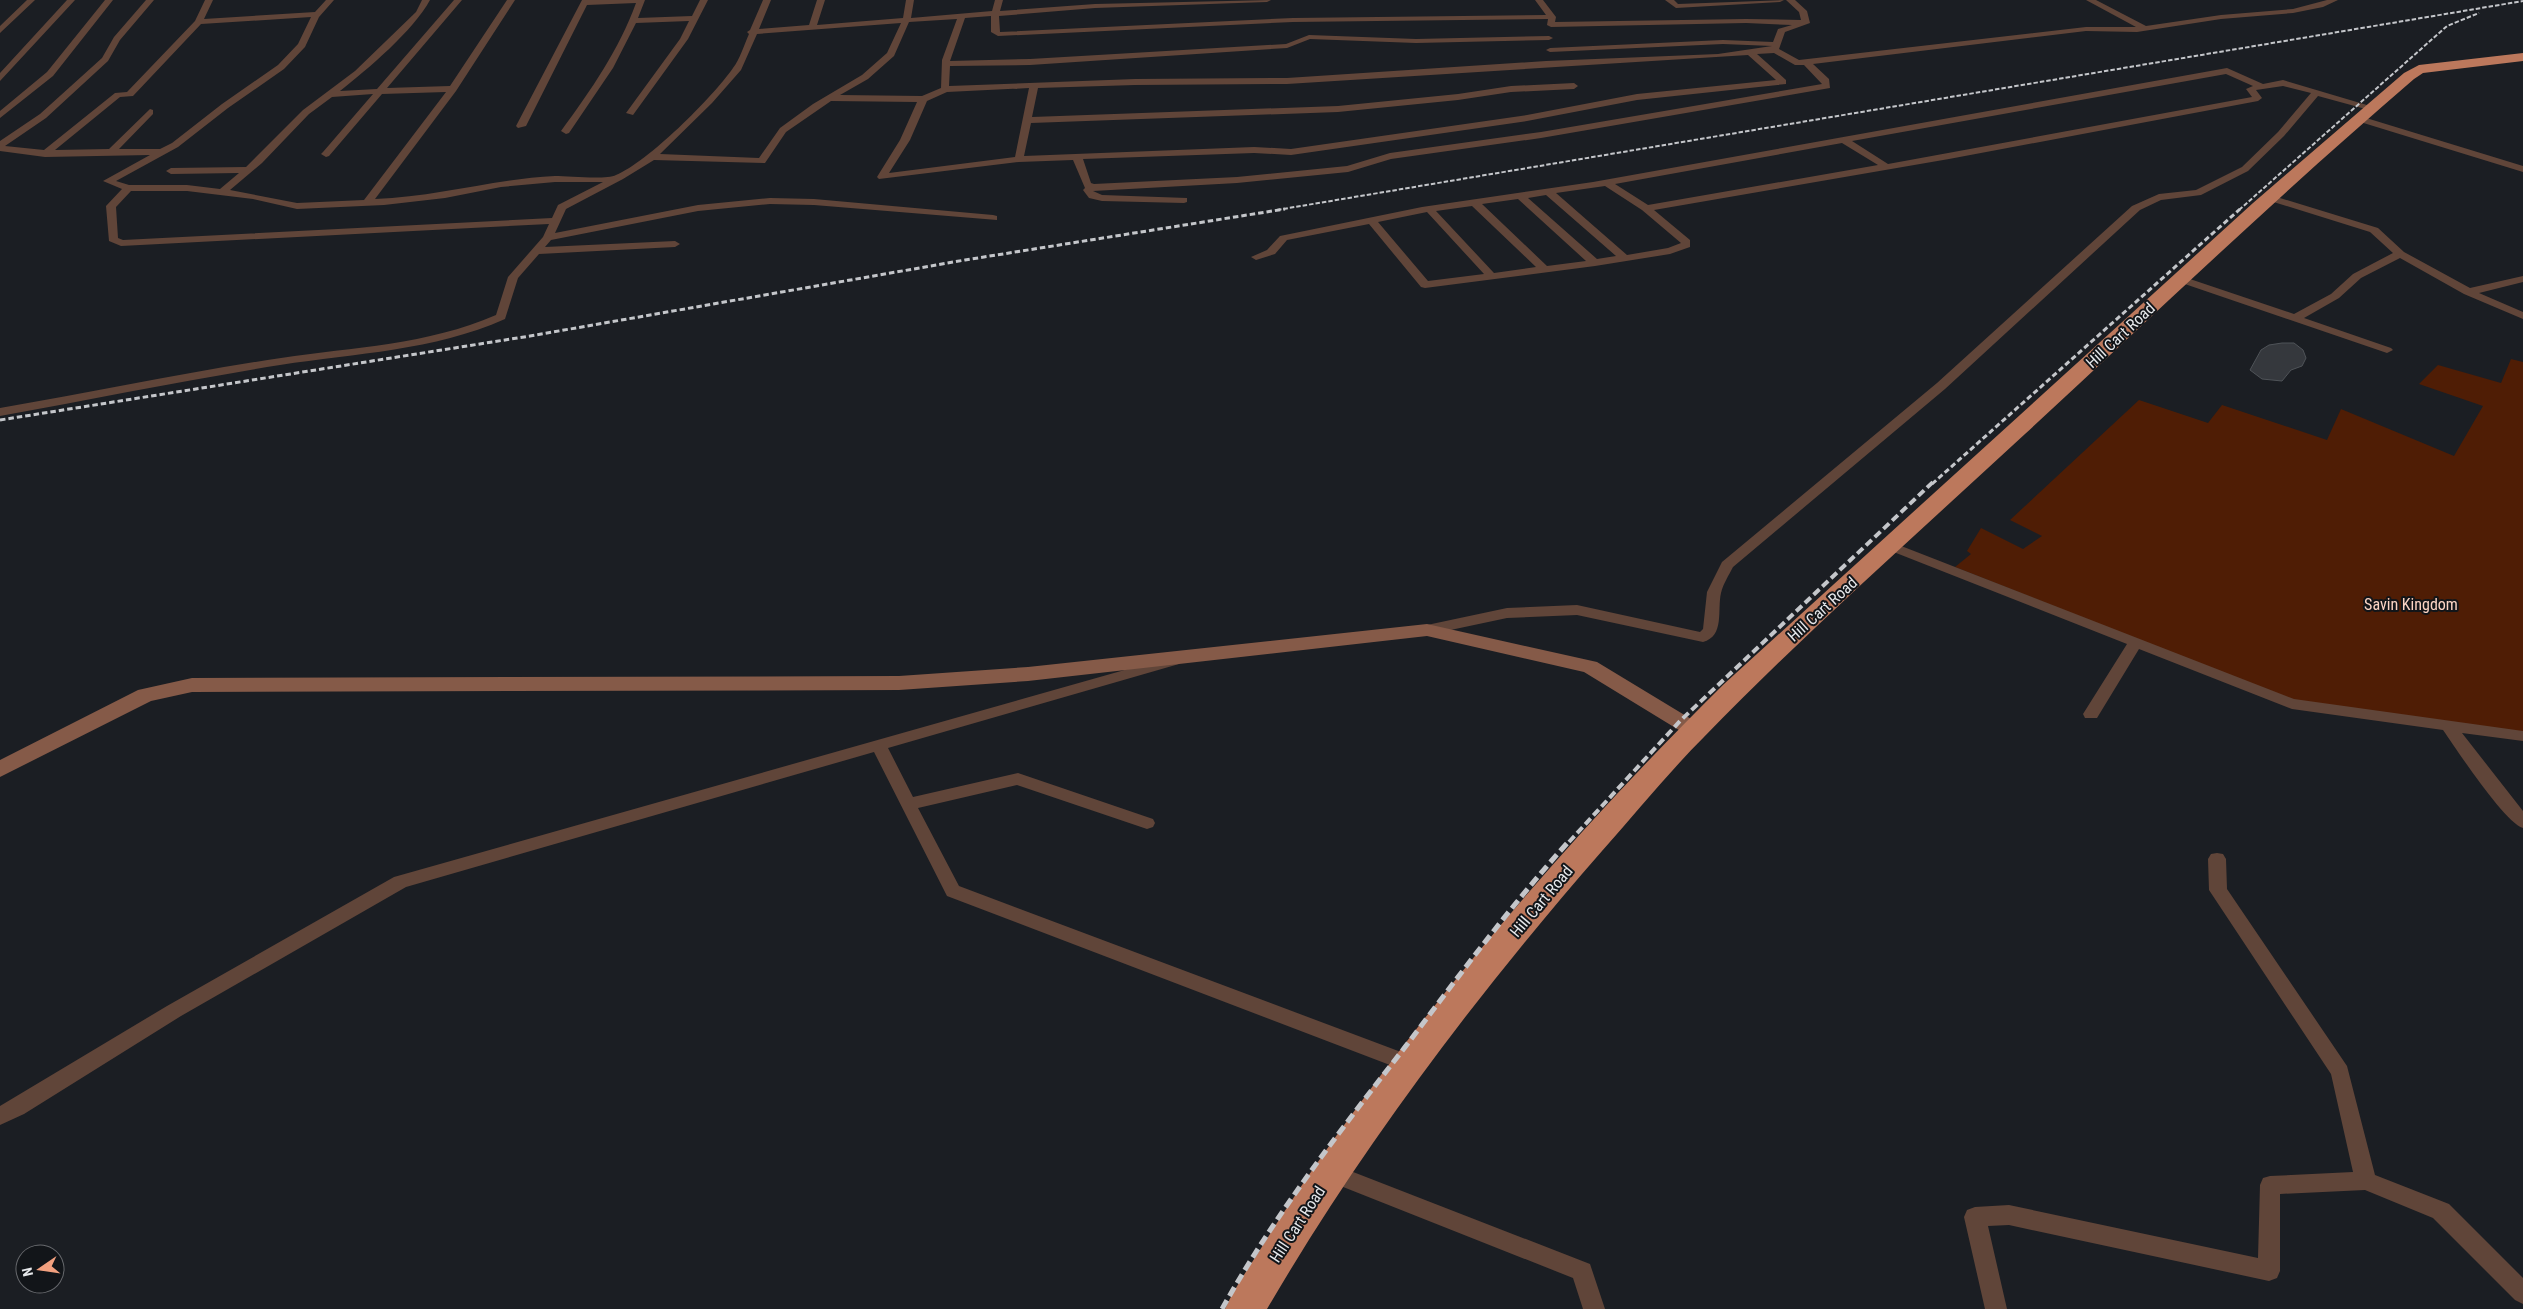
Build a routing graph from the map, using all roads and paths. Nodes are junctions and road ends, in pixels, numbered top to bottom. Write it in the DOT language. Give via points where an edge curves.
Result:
graph roads {
  1 [pos="31,0"];
  2 [pos="71,0"];
  3 [pos="109,0"];
  4 [pos="150,0"];
  5 [pos="209,0"];
  6 [pos="330,0"];
  7 [pos="426,0"];
  8 [pos="458,0"];
  9 [pos="511,0"];
  10 [pos="641,0"];
  11 [pos="704,0"];
  12 [pos="767,0"];
  13 [pos="821,0"];
  14 [pos="910,0"];
  15 [pos="999,0"];
  16 [pos="1267,0"];
  17 [pos="1540,0"];
  18 [pos="1669,0"];
  19 [pos="1780,0"];
  20 [pos="1790,0"];
  21 [pos="2090,0"];
  22 [pos="2334,0"];
  23 [pos="585,2"];
  24 [pos="995,13"];
  25 [pos="318,14"];
  26 [pos="962,16"];
  27 [pos="696,18"];
  28 [pos="634,20"];
  29 [pos="906,21"];
  30 [pos="1552,21"];
  31 [pos="200,22"];
  32 [pos="1806,23"];
  33 [pos="812,28"];
  34 [pos="2144,28"];
  35 [pos="0,32"];
  36 [pos="752,32"];
  37 [pos="1549,38"];
  38 [pos="1776,47"];
  39 [pos="1550,50"];
  40 [pos="1750,53"];
  41 [pos="2523,57"];
  42 [pos="1806,62"];
  43 [pos="946,64"];
  44 [pos="1558,68"];
  45 [pos="0,78"];
  46 [pos="1034,87"];
  47 [pos="2263,87"];
  48 [pos="452,89"];
  49 [pos="944,89"];
  50 [pos="380,91"];
  51 [pos="1579,92"];
  52 [pos="2316,92"];
  53 [pos="331,94"];
  54 [pos="829,98"];
  55 [pos="924,99"];
  56 [pos="150,112"];
  57 [pos="630,113"];
  58 [pos="2366,113"];
  59 [pos="0,115"];
  60 [pos="1027,120"];
  61 [pos="521,126"];
  62 [pos="566,131"];
  63 [pos="1842,139"];
  64 [pos="0,146"];
  65 [pos="112,152"];
  66 [pos="161,152"];
  67 [pos="45,154"];
  68 [pos="326,154"];
  69 [pos="652,156"];
  70 [pos="1077,156"];
  71 [pos="1019,159"];
  72 [pos="1887,167"];
  73 [pos="2523,169"];
  74 [pos="248,170"];
  75 [pos="171,171"];
  76 [pos="616,179"];
  77 [pos="1606,182"];
  78 [pos="1093,187"];
  79 [pos="128,188"];
  80 [pos="1548,191"];
  81 [pos="222,192"];
  82 [pos="1519,196"];
  83 [pos="2267,197"];
  84 [pos="1184,200"];
  85 [pos="1474,202"];
  86 [pos="367,203"];
  87 [pos="1646,208"];
  88 [pos="1429,209"];
  89 [pos="993,218"];
  90 [pos="1372,220"];
  91 [pos="556,221"];
  92 [pos="548,238"];
  93 [pos="675,244"];
  94 [pos="536,252"];
  95 [pos="2400,254"];
  96 [pos="1256,257"];
  97 [pos="1624,258"];
  98 [pos="1595,263"];
  99 [pos="1544,270"];
  100 [pos="1492,277"];
  101 [pos="2523,279"];
  102 [pos="2180,280"];
  103 [pos="2468,292"];
  104 [pos="2523,306"];
  105 [pos="2510,310"];
  106 [pos="2523,316"];
  107 [pos="2296,318"];
  108 [pos="2387,350"];
  109 [pos="0,412"];
  110 [pos="1891,546"];
  111 [pos="1427,630"];
  112 [pos="2136,642"];
  113 [pos="1196,655"];
  114 [pos="2091,714"];
  115 [pos="2448,726"];
  116 [pos="1694,730"];
  117 [pos="2523,736"];
  118 [pos="878,745"];
  119 [pos="0,769"];
  120 [pos="908,804"];
  121 [pos="2523,822"];
  122 [pos="1148,823"];
  123 [pos="2217,859"];
  124 [pos="1410,1064"];
  125 [pos="0,1116"];
  126 [pos="1330,1172"];
  127 [pos="2366,1181"];
  128 [pos="2523,1293"];
  129 [pos="1245,1309"];
  130 [pos="1594,1309"];
  131 [pos="1996,1309"];
  1 -- 35 [label="street"];
  2 -- 45 [label="street"];
  3 -- 59 [label="street" via="50,74"];
  4 -- 64 [label="street" via="117,39 105,59 43,116"];
  5 -- 31 [label="street"];
  6 -- 25 [label="street"];
  7 -- 53 [label="street" via="419,13 396,37"];
  8 -- 50 [label="street"];
  9 -- 48 [label="street"];
  10 -- 23 [label="street"];
  10 -- 28 [label="street"];
  11 -- 27 [label="street"];
  12 -- 36 [label="street"];
  13 -- 33 [label="street"];
  14 -- 29 [label="street"];
  15 -- 24 [label="street"];
  16 -- 24 [label="street"];
  17 -- 30 [label="street"];
  18 -- 19 [label="street" via="1676,6"];
  20 -- 32 [label="street" via="1803,11"];
  21 -- 34 [label="street"];
  22 -- 34 [label="street" via="2322,5 2265,14 2223,16"];
  23 -- 61 [label="street"];
  24 -- 26 [label="street"];
  24 -- 30 [label="street" via="995,32 998,34 1293,20"];
  25 -- 31 [label="street"];
  25 -- 66 [label="street" via="302,45 282,67"];
  26 -- 29 [label="street"];
  26 -- 43 [label="street"];
  27 -- 28 [label="street"];
  27 -- 57 [label="street"];
  28 -- 62 [label="street" via="601,84"];
  29 -- 33 [label="street"];
  29 -- 54 [label="street" via="891,54 865,77"];
  30 -- 32 [label="street"];
  30 -- 37 [label="street"];
  31 -- 67 [label="street" via="130,94 118,95"];
  32 -- 38 [label="street" via="1781,31"];
  33 -- 36 [label="street"];
  34 -- 42 [label="street" via="2111,33 2086,29"];
  36 -- 69 [label="street" via="738,68"];
  37 -- 39 [label="street"];
  37 -- 43 [label="street" via="1416,41 1309,38 1287,46"];
  38 -- 39 [label="street" via="1723,42"];
  38 -- 40 [label="street"];
  38 -- 42 [label="street" via="1798,63"];
  39 -- 44 [label="street"];
  40 -- 44 [label="street"];
  40 -- 51 [label="street" via="1783,82 1636,97"];
  41 -- 58 [label="highway, Hill Cart Road" via="2419,69"];
  42 -- 78 [label="street" via="1826,81 1827,86 1541,135 1390,156 1348,169 1237,180"];
  43 -- 49 [label="street"];
  44 -- 46 [label="street" via="1287,81"];
  46 -- 49 [label="street"];
  46 -- 60 [label="street"];
  47 -- 52 [label="street" via="2283,83"];
  47 -- 63 [label="street" via="2227,71"];
  47 -- 72 [label="street" via="2250,89 2258,98"];
  48 -- 50 [label="street"];
  48 -- 86 [label="street"];
  49 -- 55 [label="street"];
  50 -- 53 [label="street"];
  50 -- 68 [label="street"];
  51 -- 60 [label="street" via="1511,89 1338,109"];
  51 -- 70 [label="street" via="1527,118 1292,152 1254,150"];
  52 -- 58 [label="street"];
  52 -- 111 [label="street" via="2245,169 2198,193 2159,197 2136,208 1941,386 1727,565 1714,592 1710,631 1703,637 1577,610 1508,613"];
  53 -- 74 [label="street" via="306,112"];
  54 -- 55 [label="street"];
  54 -- 69 [label="street" via="783,130 762,160"];
  55 -- 71 [label="street" via="905,140 882,177"];
  56 -- 65 [label="street"];
  58 -- 73 [label="street"];
  58 -- 83 [label="highway, Hill Cart Road"];
  60 -- 71 [label="street"];
  63 -- 72 [label="street"];
  63 -- 77 [label="street"];
  64 -- 67 [label="street"];
  65 -- 66 [label="street"];
  65 -- 67 [label="street"];
  66 -- 79 [label="street" via="108,181"];
  69 -- 76 [label="street"];
  70 -- 71 [label="street"];
  70 -- 78 [label="street" via="1087,185"];
  72 -- 87 [label="street"];
  74 -- 75 [label="street"];
  74 -- 81 [label="street"];
  76 -- 86 [label="street" via="555,179 501,184 444,195"];
  76 -- 91 [label="street" via="562,208"];
  77 -- 80 [label="street"];
  77 -- 87 [label="street"];
  78 -- 84 [label="street" via="1089,193 1102,198"];
  79 -- 81 [label="street" via="187,188"];
  79 -- 91 [label="street" via="111,206 113,239 121,243"];
  80 -- 82 [label="street"];
  80 -- 97 [label="street"];
  81 -- 86 [label="street" via="298,206"];
  82 -- 85 [label="street"];
  82 -- 98 [label="street"];
  83 -- 95 [label="street" via="2374,230"];
  83 -- 102 [label="highway, Hill Cart Road"];
  85 -- 88 [label="street"];
  85 -- 99 [label="street"];
  87 -- 97 [label="street" via="1686,245 1670,251"];
  88 -- 90 [label="street"];
  88 -- 100 [label="street"];
  89 -- 92 [label="street" via="770,201 698,208"];
  90 -- 96 [label="street" via="1284,238 1271,252"];
  90 -- 100 [label="street" via="1425,285"];
  91 -- 92 [label="street"];
  92 -- 94 [label="street"];
  93 -- 94 [label="street"];
  94 -- 109 [label="street" via="513,277 501,317 454,336 281,361"];
  95 -- 103 [label="street"];
  95 -- 107 [label="street" via="2356,276 2335,296"];
  97 -- 98 [label="street"];
  98 -- 99 [label="street"];
  99 -- 100 [label="street"];
  101 -- 103 [label="street"];
  102 -- 107 [label="street"];
  102 -- 110 [label="highway, Hill Cart Road"];
  103 -- 105 [label="street"];
  104 -- 105 [label="street"];
  105 -- 106 [label="street"];
  107 -- 108 [label="street"];
  110 -- 112 [label="street"];
  110 -- 116 [label="highway, Hill Cart Road"];
  111 -- 113 [label="street"];
  111 -- 116 [label="street" via="1590,666"];
  112 -- 114 [label="street"];
  112 -- 115 [label="street" via="2292,704"];
  113 -- 118 [label="street"];
  113 -- 119 [label="street" via="1028,674 899,683 192,685 145,695"];
  115 -- 117 [label="street"];
  115 -- 121 [label="street"];
  116 -- 124 [label="highway, Hill Cart Road" via="1548,891"];
  118 -- 120 [label="street"];
  118 -- 125 [label="street" via="400,882 174,1011"];
  120 -- 122 [label="street" via="1018,779"];
  120 -- 124 [label="street" via="954,891"];
  123 -- 127 [label="street" via="2218,890 2340,1072"];
  124 -- 126 [label="highway, Hill Cart Road"];
  126 -- 129 [label="highway, Hill Cart Road"];
  126 -- 130 [label="street" via="1582,1271"];
  127 -- 128 [label="street" via="2440,1211"];
  127 -- 131 [label="street" via="2270,1185 2269,1271 2009,1215 1974,1217"];
}
